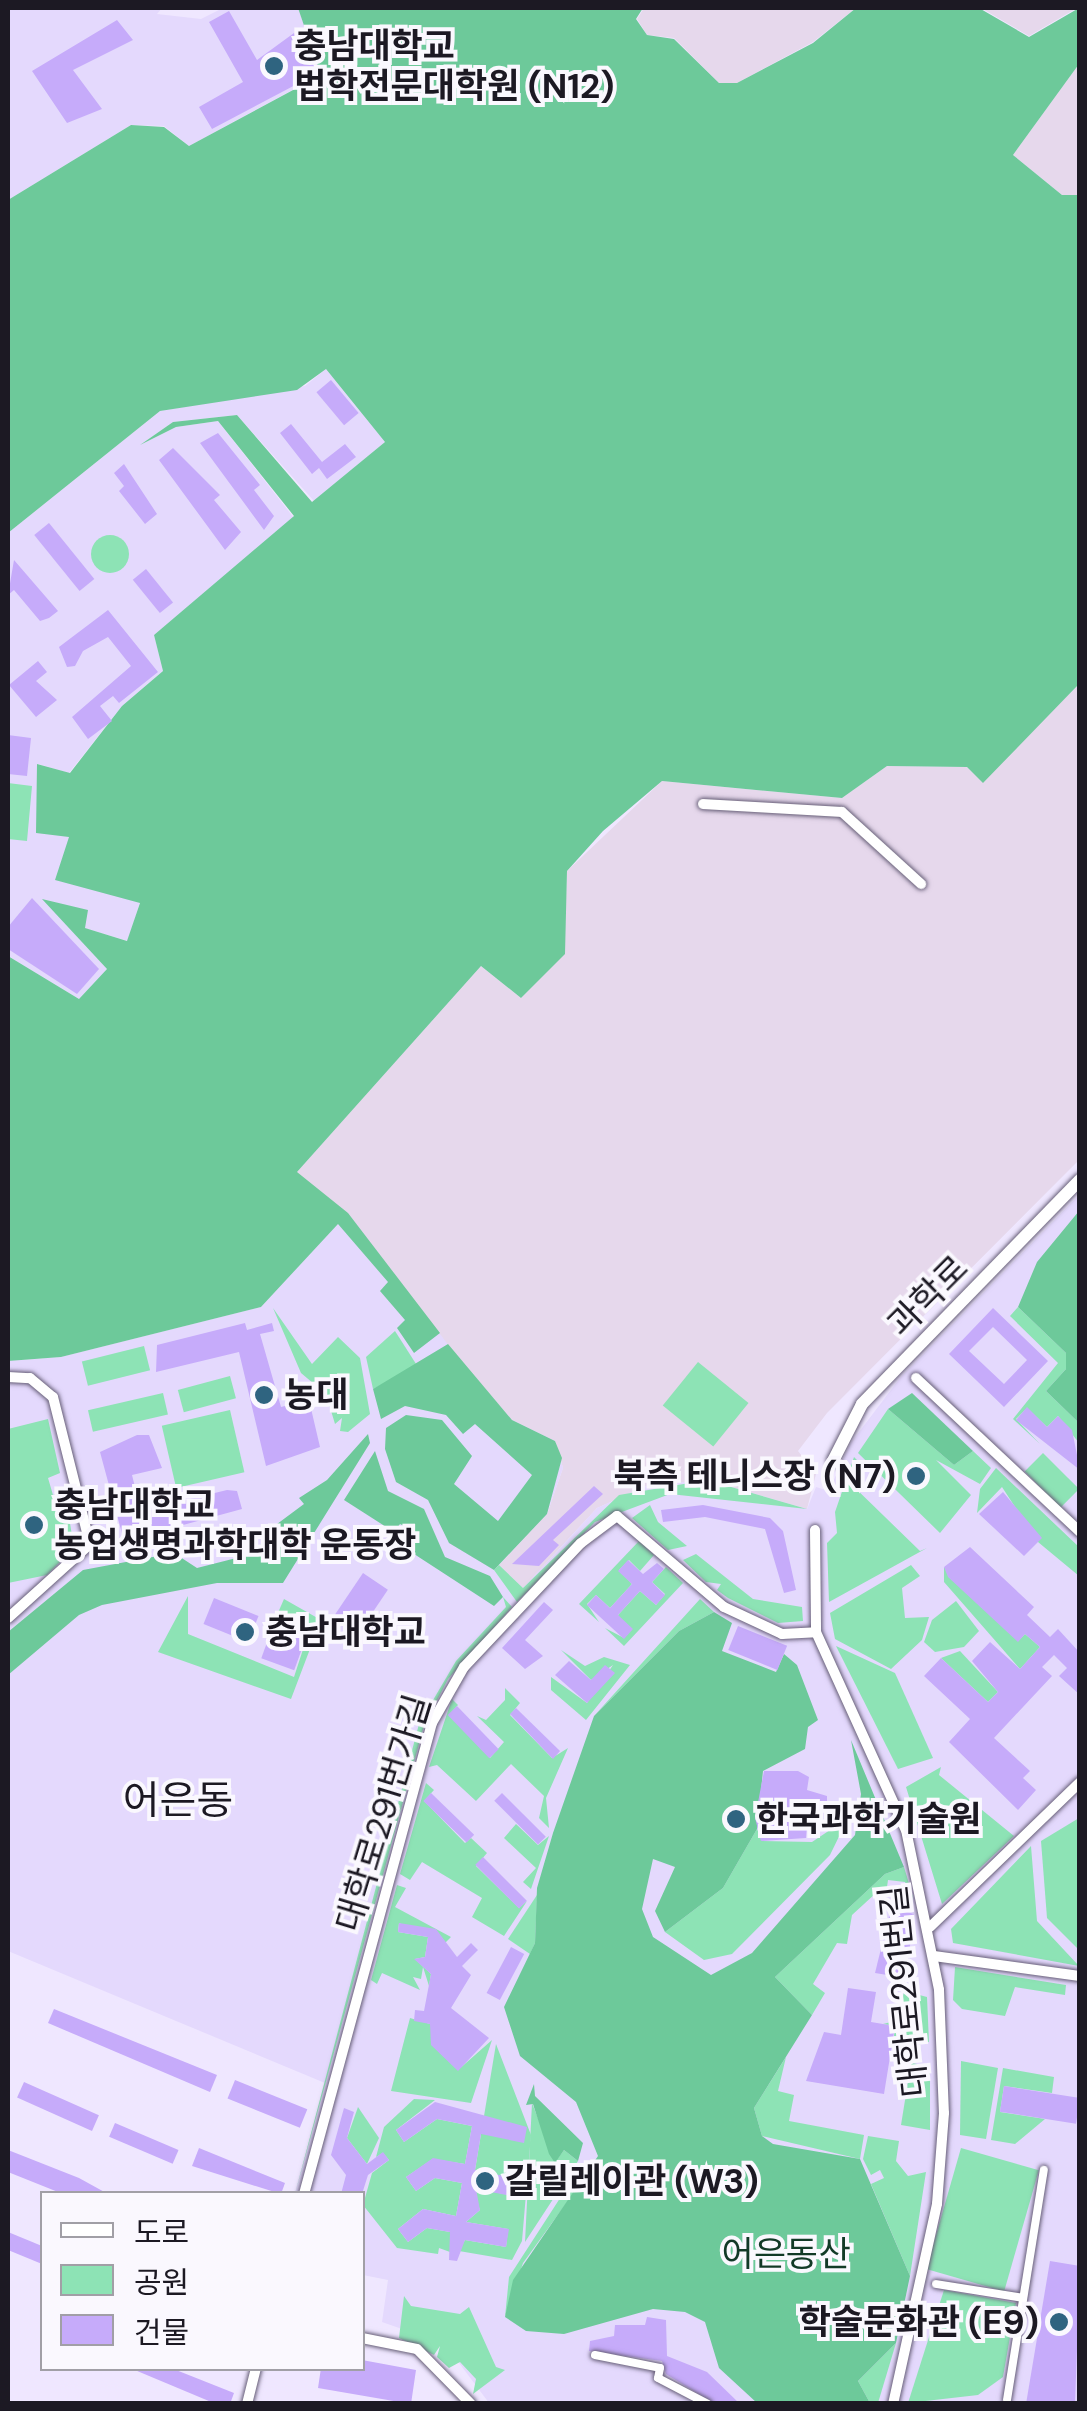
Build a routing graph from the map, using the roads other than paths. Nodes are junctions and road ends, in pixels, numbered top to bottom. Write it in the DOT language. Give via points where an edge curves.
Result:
graph roads {
  1 [pos="704,804"];
  2 [pos="921,884"];
  3 [pos="1080,1180"];
  4 [pos="8,1377"];
  5 [pos="916,1378"];
  6 [pos="832,1462"];
  7 [pos="815,1530"];
  8 [pos="1080,1532"];
  9 [pos="8,1618"];
  10 [pos="816,1632"];
  11 [pos="1080,1782"];
  12 [pos="930,1928"];
  13 [pos="934,1956"];
  14 [pos="1080,1976"];
  15 [pos="1044,2170"];
  16 [pos="305,2191"];
  17 [pos="936,2284"];
  18 [pos="1023,2298"];
  19 [pos="365,2339"];
  20 [pos="596,2358"];
  21 [pos="255,2371"];
  22 [pos="695,2400"];
  23 [pos="1006,2400"];
  24 [pos="246,2404"];
  25 [pos="472,2404"];
  26 [pos="708,2404"];
  27 [pos="892,2404"];
  1 -- 2 [label="street" via="842,812"];
  3 -- 6 [label="street, 과학로" via="862,1404"];
  4 -- 9 [label="street" via="34,1380 53,1397 90,1544"];
  5 -- 8 [label="street"];
  7 -- 10 [label="street, 대학로291번길"];
  10 -- 12 [label="street, 대학로291번길" via="890,1784"];
  10 -- 16 [label="street, 대학로291번가길" via="782,1634 724,1607 624,1517 580,1542 464,1667 439,1708"];
  11 -- 12 [label="street"];
  12 -- 13 [label="street, 대학로291번길"];
  13 -- 14 [label="street"];
  13 -- 27 [label="street, 대학로291번길" via="942,2156 924,2290"];
  15 -- 18 [label="street"];
  17 -- 18 [label="street"];
  18 -- 23 [label="street"];
  19 -- 25 [label="street" via="417,2349"];
  20 -- 22 [label="street" via="659,2373"];
  21 -- 24 [label="street"];
  22 -- 26 [label="street"];
}
